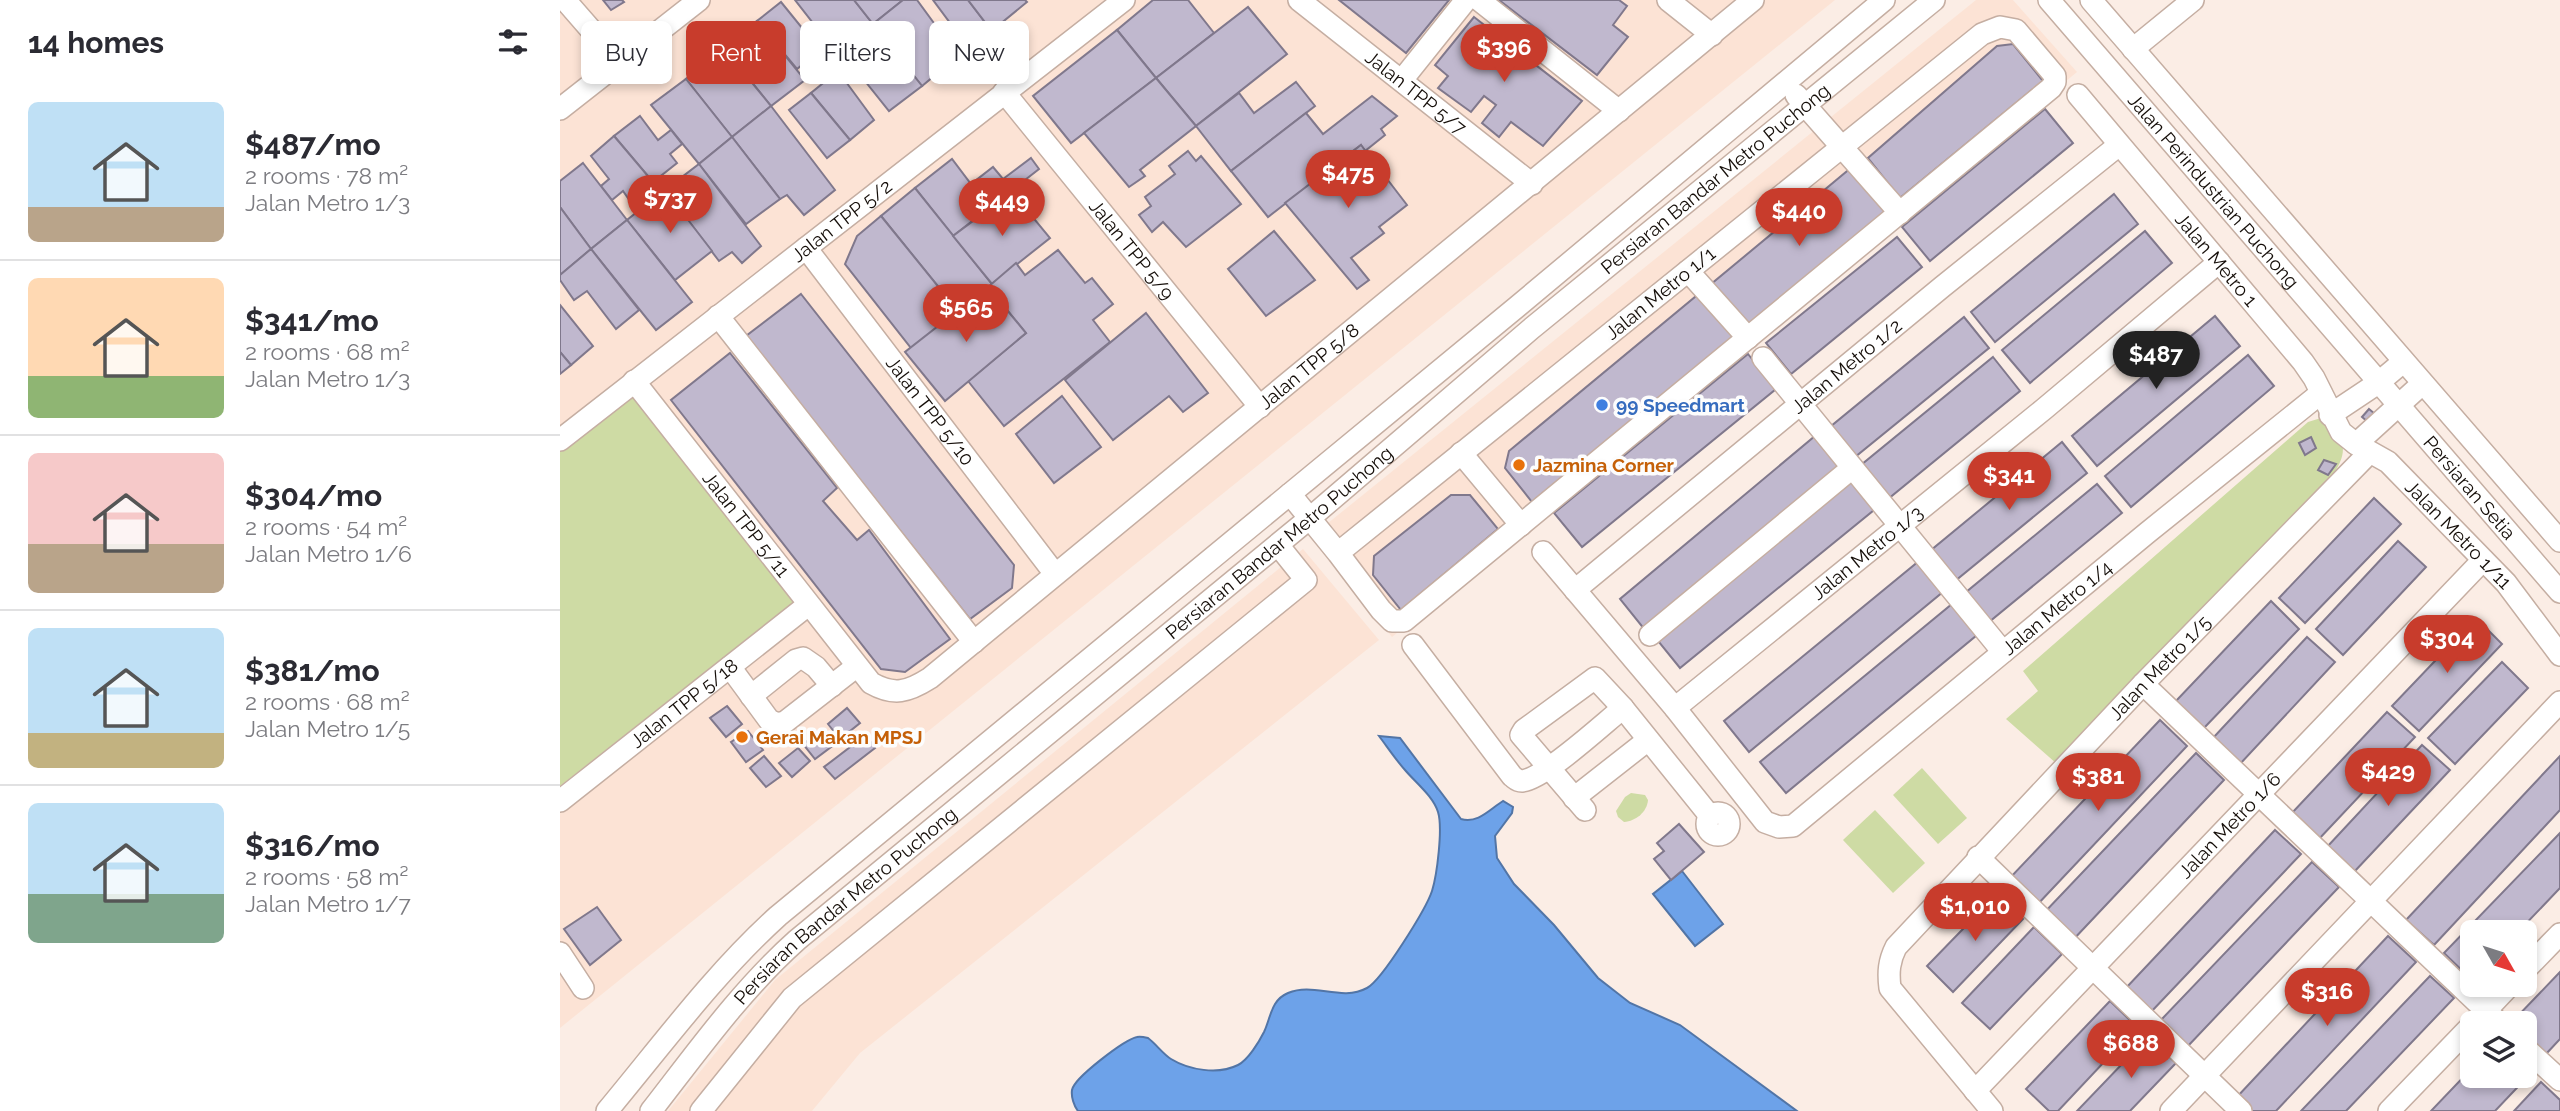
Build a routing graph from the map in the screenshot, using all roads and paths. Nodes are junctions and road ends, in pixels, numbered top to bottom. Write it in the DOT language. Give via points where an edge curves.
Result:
graph roads {
  1 [pos="565,0"];
  2 [pos="699,0"];
  3 [pos="1124,0"];
  4 [pos="1299,0"];
  5 [pos="1466,0"];
  6 [pos="1479,0"];
  7 [pos="1668,0"];
  8 [pos="1753,0"];
  9 [pos="1884,0"];
  10 [pos="1934,0"];
  11 [pos="2049,0"];
  12 [pos="2091,0"];
  13 [pos="2193,0"];
  14 [pos="583,21"];
  15 [pos="672,21"];
  16 [pos="1712,34"];
  17 [pos="2133,49"];
  18 [pos="1402,80"];
  19 [pos="1785,82"];
  20 [pos="591,84"];
  21 [pos="1004,92"];
  22 [pos="2078,95"];
  23 [pos="1805,106"];
  24 [pos="560,109"];
  25 [pos="1619,111"];
  26 [pos="2119,145"];
  27 [pos="1841,147"];
  28 [pos="1532,184"];
  29 [pos="1900,213"];
  30 [pos="806,248"];
  31 [pos="2219,262"];
  32 [pos="1688,271"];
  33 [pos="718,316"];
  34 [pos="1748,338"];
  35 [pos="1763,358"];
  36 [pos="2403,362"];
  37 [pos="635,381"];
  38 [pos="2422,384"];
  39 [pos="2369,389"];
  40 [pos="2321,393"];
  41 [pos="1800,404"];
  42 [pos="1259,407"];
  43 [pos="2390,413"];
  44 [pos="2349,436"];
  45 [pos="560,440"];
  46 [pos="1461,453"];
  47 [pos="1852,468"];
  48 [pos="1290,494"];
  49 [pos="1310,518"];
  50 [pos="1521,525"];
  51 [pos="1899,525"];
  52 [pos="2560,541"];
  53 [pos="1278,545"];
  54 [pos="1543,552"];
  55 [pos="1338,553"];
  56 [pos="2483,560"];
  57 [pos="1055,574"];
  58 [pos="1575,590"];
  59 [pos="2560,592"];
  60 [pos="808,606"];
  61 [pos="1650,635"];
  62 [pos="974,642"];
  63 [pos="1413,645"];
  64 [pos="2003,652"];
  65 [pos="2560,655"];
  66 [pos="857,666"];
  67 [pos="730,667"];
  68 [pos="2143,684"];
  69 [pos="832,686"];
  70 [pos="751,696"];
  71 [pos="2560,702"];
  72 [pos="1623,708"];
  73 [pos="1675,708"];
  74 [pos="1648,740"];
  75 [pos="1548,769"];
  76 [pos="2259,795"];
  77 [pos="560,801"];
  78 [pos="1748,801"];
  79 [pos="1978,857"];
  80 [pos="2371,901"];
  81 [pos="2560,934"];
  82 [pos="560,953"];
  83 [pos="2538,957"];
  84 [pos="2093,968"];
  85 [pos="583,988"];
  86 [pos="2474,1011"];
  87 [pos="2460,1043"];
  88 [pos="2537,1059"];
  89 [pos="2204,1076"];
  90 [pos="2560,1080"];
  91 [pos="1975,1091"];
  92 [pos="607,1111"];
  93 [pos="651,1111"];
  94 [pos="701,1111"];
  95 [pos="1992,1111"];
  96 [pos="2171,1111"];
  97 [pos="2241,1111"];
  98 [pos="2389,1111"];
  1 -- 14 [label="street"];
  2 -- 15 [label="street"];
  3 -- 21 [label="street, Jalan TPP 5/2"];
  4 -- 18 [label="street, Jalan TPP 5/7"];
  5 -- 18 [label="street"];
  6 -- 25 [label="street"];
  7 -- 16 [label="street"];
  8 -- 16 [label="street, Jalan TPP 5/8"];
  9 -- 19 [label="street, Persiaran Bandar Metro Puchong"];
  10 -- 23 [label="street, Persiaran Bandar Metro Puchong"];
  11 -- 39 [label="street, Jalan Perindustrian Puchong"];
  12 -- 17 [label="street, Jalan Perindustrian Puchong"];
  13 -- 17 [label="street"];
  16 -- 25 [label="street, Jalan TPP 5/8"];
  17 -- 36 [label="street, Jalan Perindustrian Puchong"];
  18 -- 28 [label="street, Jalan TPP 5/7"];
  19 -- 23 [label="street"];
  19 -- 48 [label="street, Persiaran Bandar Metro Puchong"];
  20 -- 24 [label="street"];
  21 -- 30 [label="street, Jalan TPP 5/2"];
  21 -- 42 [label="street, Jalan TPP 5/9"];
  22 -- 26 [label="street, Jalan Metro 1"];
  23 -- 27 [label="street"];
  23 -- 49 [label="street, Persiaran Bandar Metro Puchong" via="1532,328"];
  25 -- 28 [label="street, Jalan TPP 5/8"];
  26 -- 31 [label="street, Jalan Metro 1"];
  26 -- 41 [label="street, Jalan Metro 1/2"];
  27 -- 29 [label="street"];
  27 -- 29 [label="street, Jalan Metro 1/1" via="1982,34 2000,27 2016,30 2050,69 2055,82"];
  27 -- 32 [label="street, Jalan Metro 1/1"];
  28 -- 42 [label="street, Jalan TPP 5/8"];
  29 -- 34 [label="street"];
  30 -- 33 [label="street, Jalan TPP 5/2"];
  30 -- 57 [label="street, Jalan TPP 5/10"];
  31 -- 40 [label="street, Jalan Metro 1" via="2303,362"];
  31 -- 51 [label="street, Jalan Metro 1/3"];
  32 -- 34 [label="street"];
  32 -- 46 [label="street, Jalan Metro 1/1"];
  33 -- 37 [label="street, Jalan TPP 5/2"];
  33 -- 62 [label="street"];
  34 -- 50 [label="street"];
  35 -- 41 [label="street"];
  36 -- 38 [label="street, Persiaran Setia"];
  36 -- 39 [label="street"];
  37 -- 45 [label="street, Jalan TPP 5/2"];
  37 -- 60 [label="street, Jalan TPP 5/11"];
  38 -- 43 [label="street"];
  38 -- 52 [label="street, Persiaran Setia"];
  39 -- 43 [label="street, Persiaran Setia"];
  39 -- 44 [label="street"];
  40 -- 44 [label="street, Jalan Metro 1"];
  40 -- 64 [label="street, Jalan Metro 1/4"];
  41 -- 47 [label="street"];
  41 -- 58 [label="street, Jalan Metro 1/2"];
  42 -- 57 [label="street, Jalan TPP 5/8"];
  43 -- 44 [label="street"];
  43 -- 59 [label="street, Persiaran Setia"];
  44 -- 56 [label="street, Jalan Metro 1/11" via="2388,462"];
  44 -- 68 [label="street, Jalan Metro 1/5"];
  46 -- 50 [label="street"];
  46 -- 55 [label="street, Jalan Metro 1/1"];
  47 -- 51 [label="street"];
  47 -- 61 [label="street"];
  48 -- 49 [label="street"];
  48 -- 92 [label="street, Persiaran Bandar Metro Puchong" via="778,916 738,954"];
  49 -- 53 [label="street, Persiaran Bandar Metro Puchong"];
  49 -- 55 [label="street"];
  50 -- 55 [label="street" via="1404,621 1392,621 1381,610"];
  51 -- 64 [label="street"];
  51 -- 73 [label="street, Jalan Metro 1/3"];
  53 -- 93 [label="street, Persiaran Bandar Metro Puchong" via="767,967"];
  53 -- 94 [label="street" via="1306,580 792,998"];
  54 -- 58 [label="street"];
  56 -- 65 [label="street, Jalan Metro 1/11"];
  56 -- 76 [label="street, Jalan Metro 1/6"];
  57 -- 62 [label="street, Jalan TPP 5/8"];
  58 -- 73 [label="street"];
  60 -- 66 [label="street, Jalan TPP 5/11"];
  60 -- 67 [label="street, Jalan TPP 5/18"];
  62 -- 66 [label="street, Jalan TPP 5/8" via="930,678 899,691 885,691 871,683"];
  63 -- 75 [label="street" via="1512,776 1524,781"];
  64 -- 78 [label="street, Jalan Metro 1/4" via="1793,826 1765,822"];
  66 -- 69 [label="street"];
  67 -- 70 [label="street"];
  67 -- 77 [label="street, Jalan TPP 5/18"];
  68 -- 76 [label="street"];
  68 -- 79 [label="street, Jalan Metro 1/5"];
  69 -- 70 [label="street" via="803,658"];
  69 -- 70 [label="street" via="777,724"];
  71 -- 80 [label="street"];
  72 -- 74 [label="street"];
  72 -- 75 [label="street"];
  72 -- 75 [label="street" via="1595,678 1524,730 1523,741"];
  73 -- 78 [label="street"];
  74 -- 75 [label="street" via="1580,804"];
  74 -- 78 [label="street" via="1719,817"];
  76 -- 80 [label="street"];
  76 -- 84 [label="street, Jalan Metro 1/6"];
  79 -- 84 [label="street"];
  79 -- 91 [label="street, Jalan Metro 1/5" via="1896,947 1888,974 1890,988"];
  80 -- 86 [label="street"];
  80 -- 89 [label="street"];
  81 -- 83 [label="street"];
  82 -- 85 [label="street"];
  84 -- 89 [label="street"];
  84 -- 91 [label="street, Jalan Metro 1/6"];
  87 -- 98 [label="street"];
  88 -- 90 [label="street"];
  89 -- 96 [label="street"];
  89 -- 97 [label="street"];
  91 -- 95 [label="street"];
}
